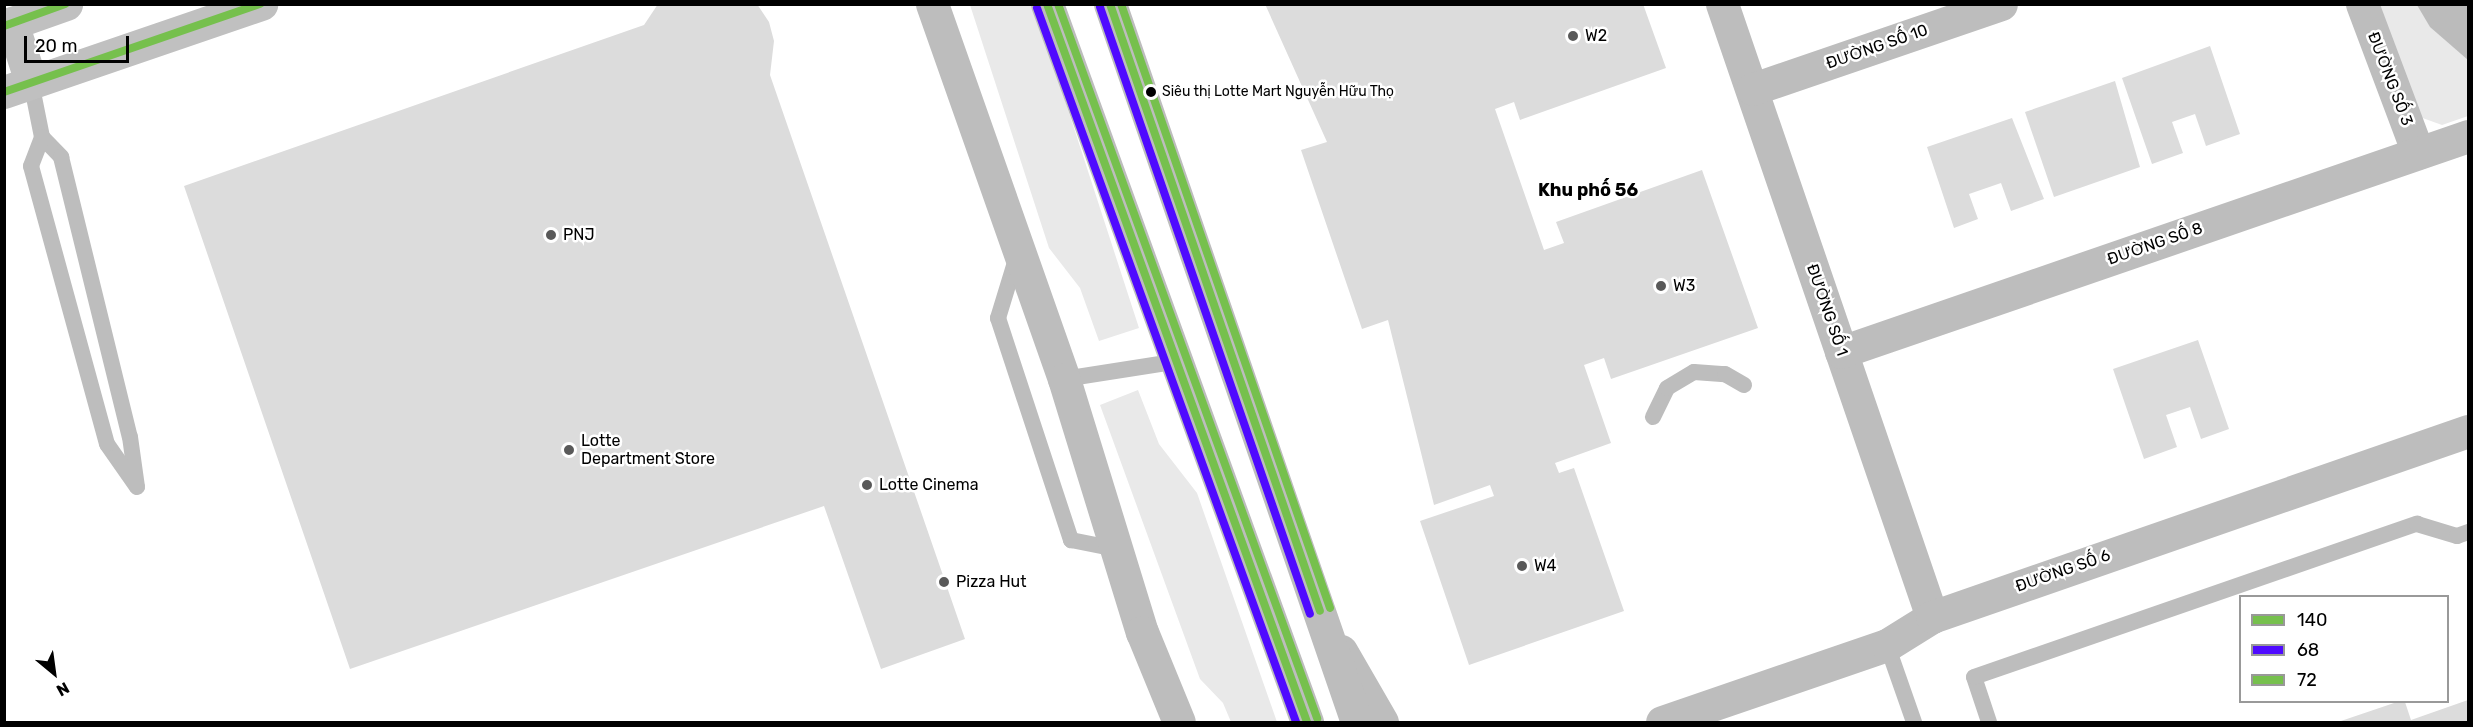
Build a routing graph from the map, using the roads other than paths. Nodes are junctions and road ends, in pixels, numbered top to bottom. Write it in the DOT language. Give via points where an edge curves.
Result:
graph roads {
  1 [pos="66,4"];
  2 [pos="261,4"];
  3 [pos="932,4"];
  4 [pos="1047,4"];
  5 [pos="1110,4"];
  6 [pos="1722,4"];
  7 [pos="2001,4"];
  8 [pos="2362,4"];
  9 [pos="8,24"];
  10 [pos="18,87"];
  11 [pos="1753,90"];
  12 [pos="2469,135"];
  13 [pos="42,137"];
  14 [pos="2418,153"];
  15 [pos="1019,250"];
  16 [pos="1841,352"];
  17 [pos="1173,362"];
  18 [pos="1064,379"];
  19 [pos="1744,386"];
  20 [pos="1653,417"];
  21 [pos="2469,431"];
  22 [pos="2469,532"];
  23 [pos="1116,549"];
  24 [pos="1932,617"];
  25 [pos="1324,622"];
  26 [pos="1887,645"];
  27 [pos="1179,723"];
  28 [pos="1307,723"];
  29 [pos="1357,723"];
  30 [pos="1382,723"];
  31 [pos="1662,723"];
  32 [pos="1914,723"];
  33 [pos="1989,723"];
  1 -- 9 [label="main road"];
  2 -- 10 [label="main road"];
  3 -- 15 [label="street"];
  4 -- 17 [label="street"];
  5 -- 25 [label="street"];
  6 -- 11 [label="street, ĐƯỜNG SỐ 1"];
  7 -- 11 [label="street, ĐƯỜNG SỐ 10"];
  8 -- 14 [label="street, ĐƯỜNG SỐ 3"];
  9 -- 10 [label="main road"];
  10 -- 13 [label="lane"];
  11 -- 16 [label="street, ĐƯỜNG SỐ 1"];
  12 -- 14 [label="street, ĐƯỜNG SỐ 8"];
  13 -- 13 [label="lane" via="31,166 43,211 107,444 137,487 130,437 61,157"];
  14 -- 16 [label="street, ĐƯỜNG SỐ 8"];
  15 -- 18 [label="street"];
  15 -- 23 [label="lane" via="998,318 1071,540"];
  16 -- 24 [label="street, ĐƯỜNG SỐ 1"];
  17 -- 18 [label="lane"];
  17 -- 28 [label="street"];
  18 -- 23 [label="street"];
  19 -- 20 [label="lane" via="1725,374 1694,372 1668,388"];
  21 -- 24 [label="street, ĐƯỜNG SỐ 6"];
  22 -- 33 [label="lane" via="2457,536 2417,524 1974,677"];
  23 -- 27 [label="street"];
  24 -- 26 [label="street, ĐƯỜNG SỐ 6"];
  25 -- 29 [label="street"];
  25 -- 30 [label="street"];
  26 -- 31 [label="street, ĐƯỜNG SỐ 6"];
  26 -- 32 [label="lane"];
}
